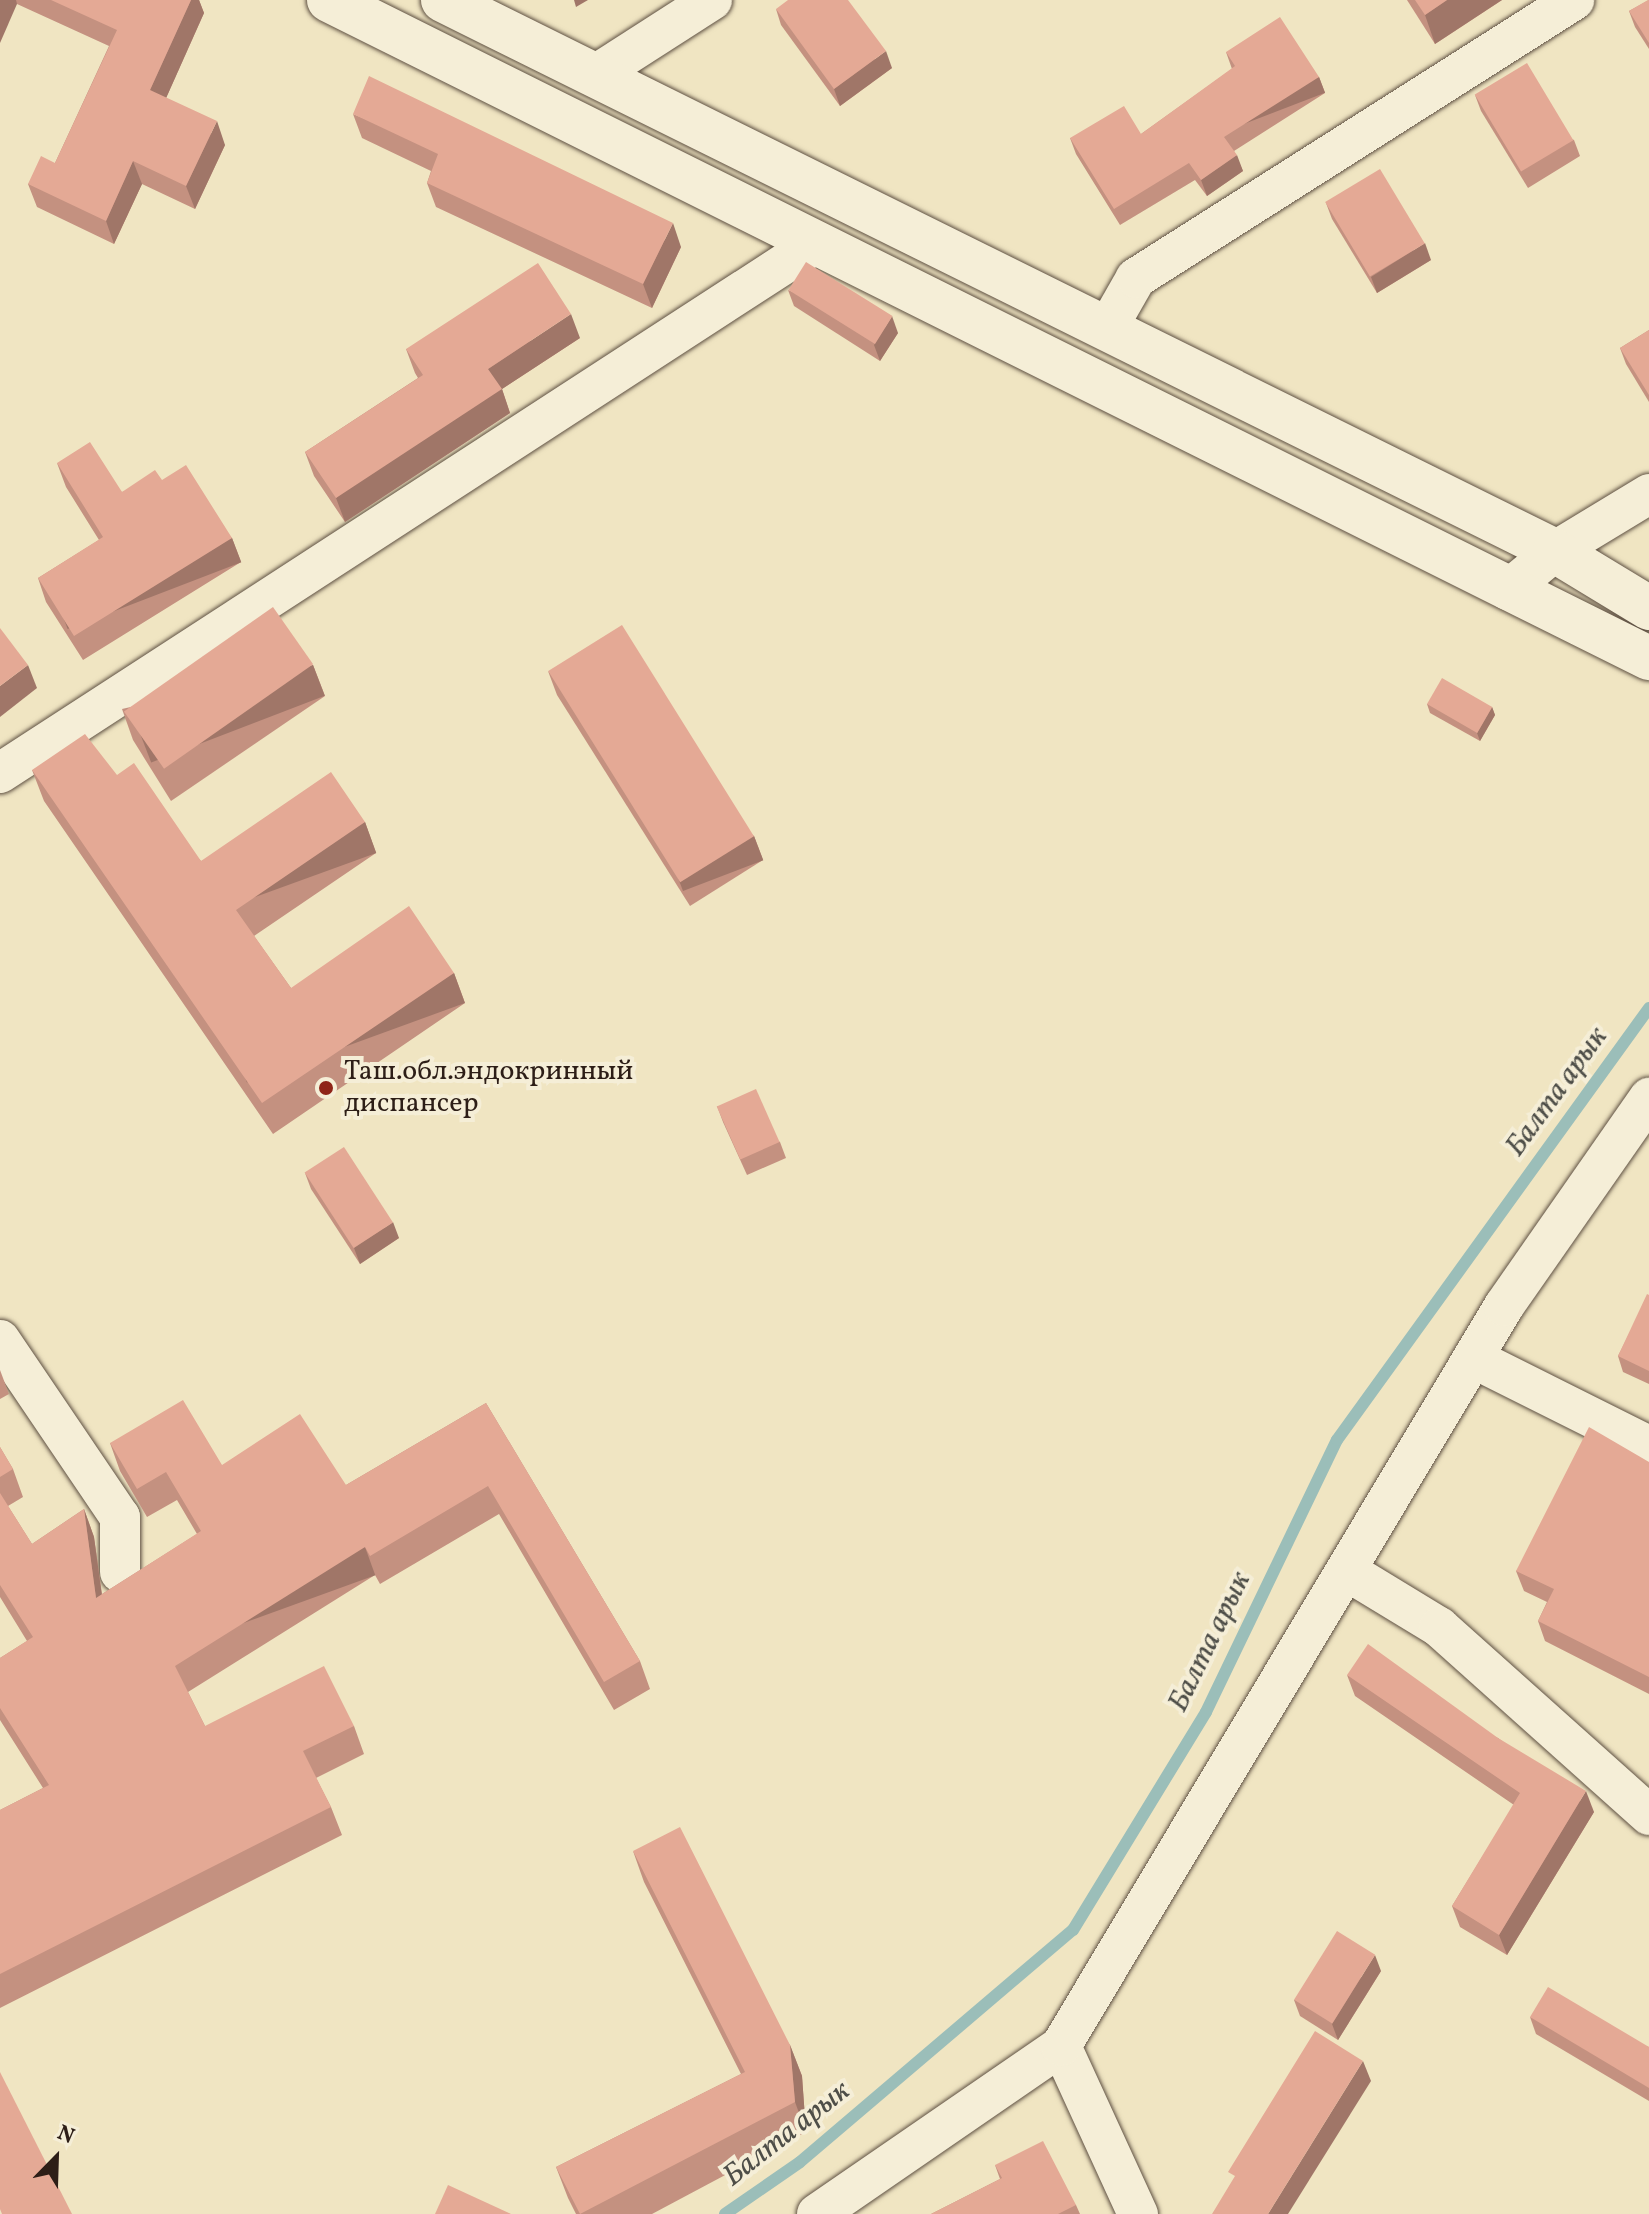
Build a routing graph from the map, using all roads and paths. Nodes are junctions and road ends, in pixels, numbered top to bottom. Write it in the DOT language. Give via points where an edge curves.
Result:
graph roads {
  1 [pos="329,0"];
  2 [pos="443,0"];
  3 [pos="712,0"];
  4 [pos="1574,0"];
  5 [pos="595,75"];
  6 [pos="818,242"];
  7 [pos="1108,327"];
  8 [pos="1649,494"];
  9 [pos="1555,551"];
  10 [pos="1508,590"];
  11 [pos="1649,608"];
  12 [pos="1649,658"];
  13 [pos="0,773"];
  14 [pos="1649,1098"];
  15 [pos="0,1340"];
  16 [pos="1473,1358"];
  17 [pos="1649,1446"];
  18 [pos="1347,1571"];
  19 [pos="120,1572"];
  20 [pos="1649,1815"];
  21 [pos="1061,2046"];
  22 [pos="817,2214"];
  23 [pos="1138,2214"];
  1 -- 6 [label="main road"];
  2 -- 5 [label="main road"];
  3 -- 5 [label="street"];
  4 -- 7 [label="street" via="1136,278"];
  5 -- 7 [label="main road"];
  6 -- 10 [label="main road"];
  6 -- 13 [label="street"];
  7 -- 9 [label="main road"];
  8 -- 9 [label="street"];
  9 -- 10 [label="street"];
  9 -- 11 [label="main road"];
  10 -- 12 [label="main road"];
  14 -- 16 [label="street"];
  15 -- 19 [label="street" via="120,1517"];
  16 -- 17 [label="street"];
  16 -- 18 [label="street"];
  18 -- 20 [label="street" via="1439,1627"];
  18 -- 21 [label="street"];
  21 -- 22 [label="street"];
  21 -- 23 [label="street"];
}
